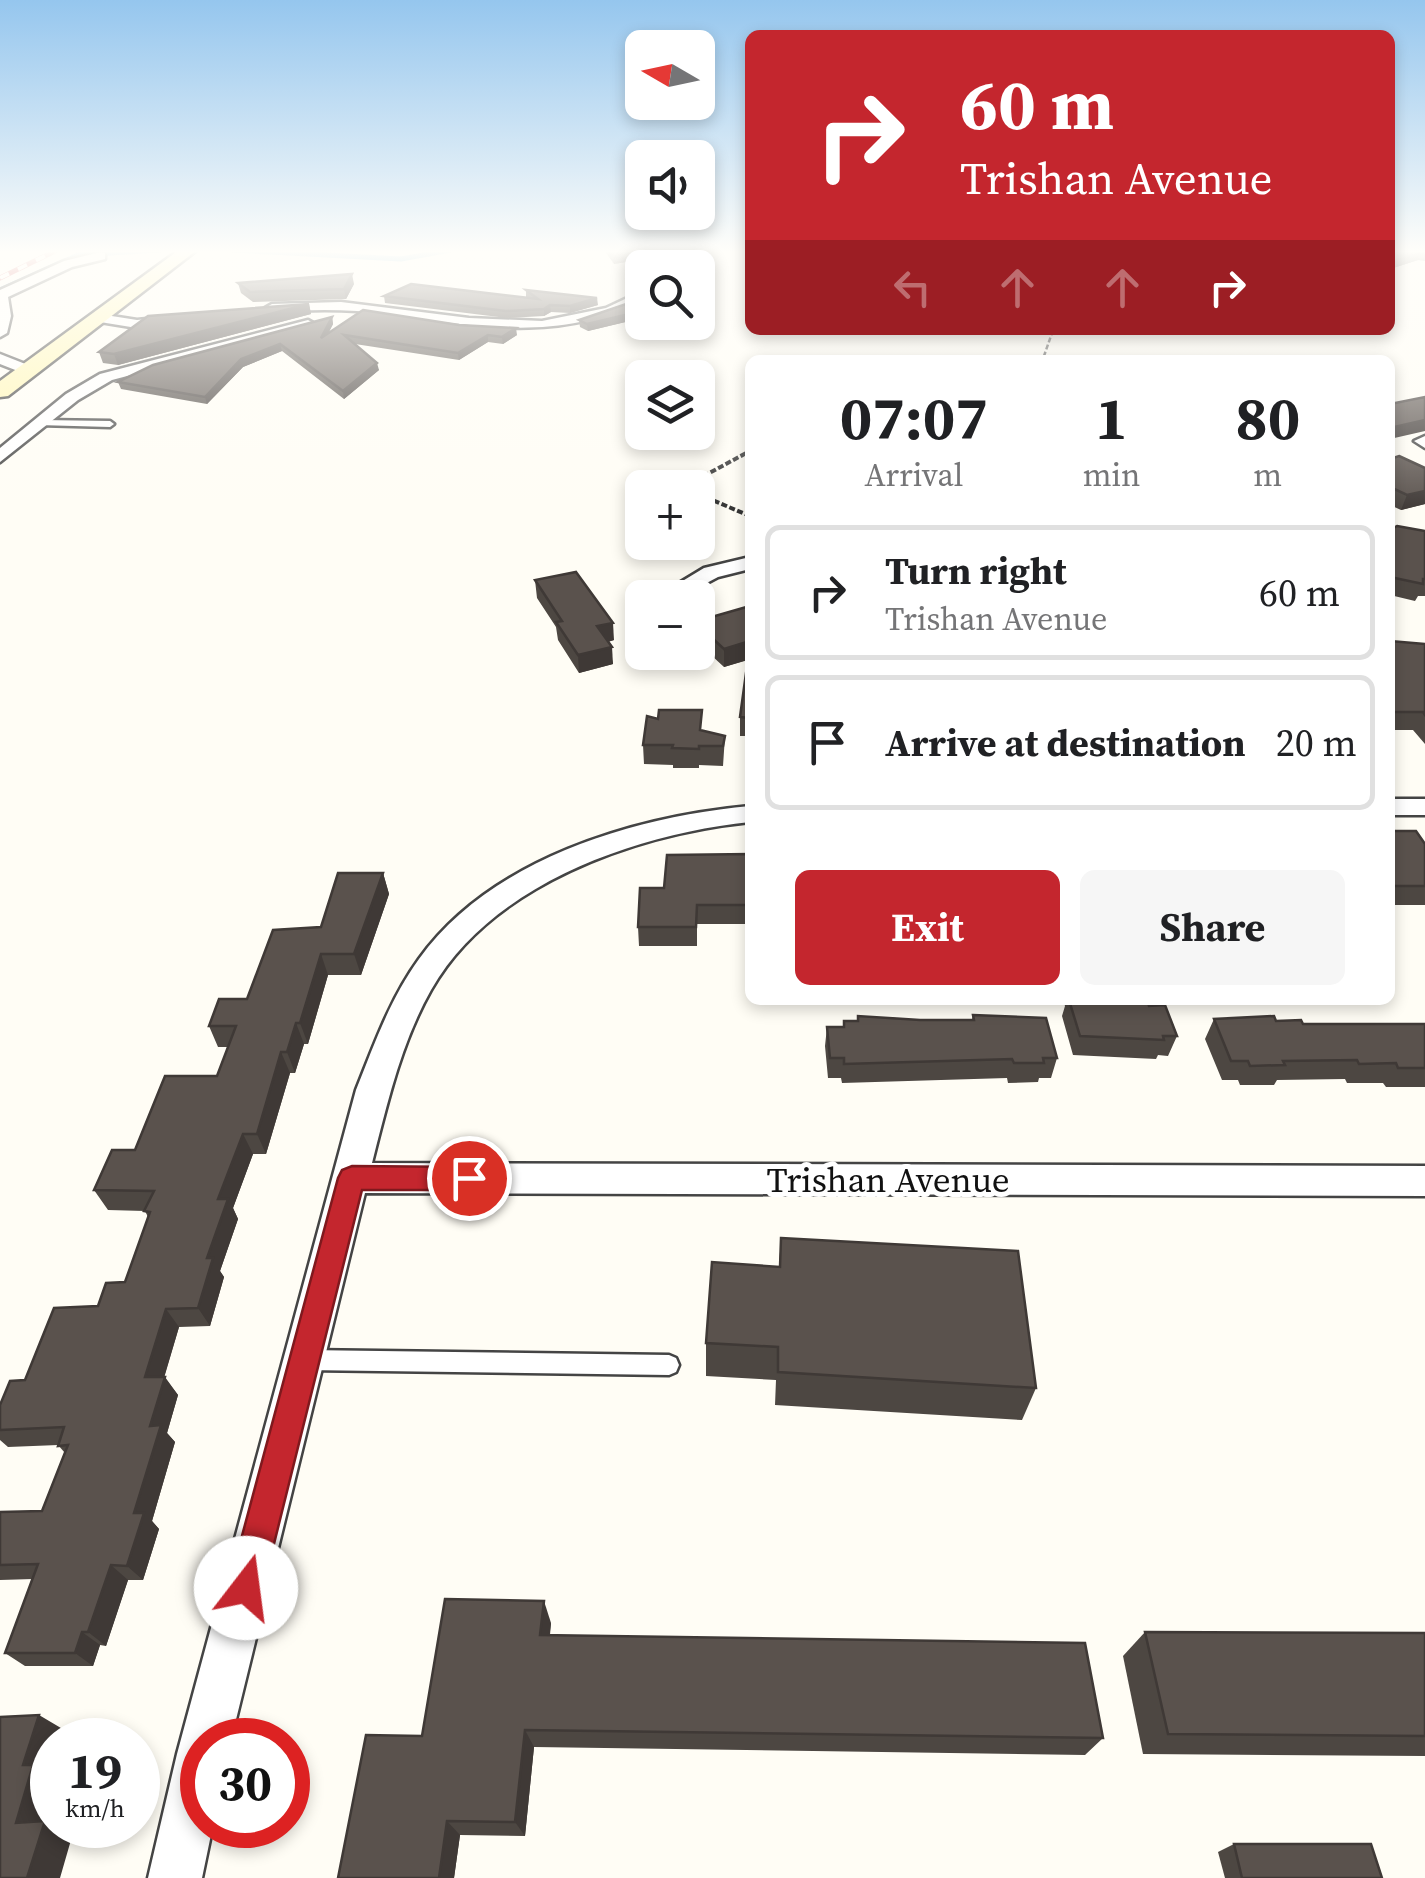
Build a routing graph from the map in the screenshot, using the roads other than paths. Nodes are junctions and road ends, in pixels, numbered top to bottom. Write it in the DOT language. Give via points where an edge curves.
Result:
graph roads {
  1 [pos="72,338"];
  2 [pos="249,338"];
  3 [pos="0,358"];
  4 [pos="28,370"];
  5 [pos="0,391"];
  6 [pos="41,423"];
  7 [pos="110,424"];
  8 [pos="0,457"];
  9 [pos="745,564"];
  10 [pos="696,580"];
  11 [pos="1395,807"];
  12 [pos="1425,807"];
  13 [pos="745,815"];
  14 [pos="352,1178"];
  15 [pos="1425,1182"];
  16 [pos="305,1360"];
  17 [pos="669,1364"];
  18 [pos="212,1718"];
  19 [pos="182,1848"];
  20 [pos="175,1878"];
  1 -- 4 [label="street"];
  2 -- 6 [label="street" via="106,377"];
  3 -- 4 [label="street"];
  4 -- 5 [label="street"];
  6 -- 7 [label="lane"];
  6 -- 8 [label="street"];
  9 -- 10 [label="street"];
  11 -- 12 [label="street"];
  13 -- 14 [label="street" via="664,824 588,849 514,890 468,927 433,963 406,1006 373,1090"];
  14 -- 15 [label="street, Trishan Avenue"];
  14 -- 16 [label="street"];
  16 -- 17 [label="lane"];
  16 -- 18 [label="street"];
  19 -- 20 [label="street"];
}
